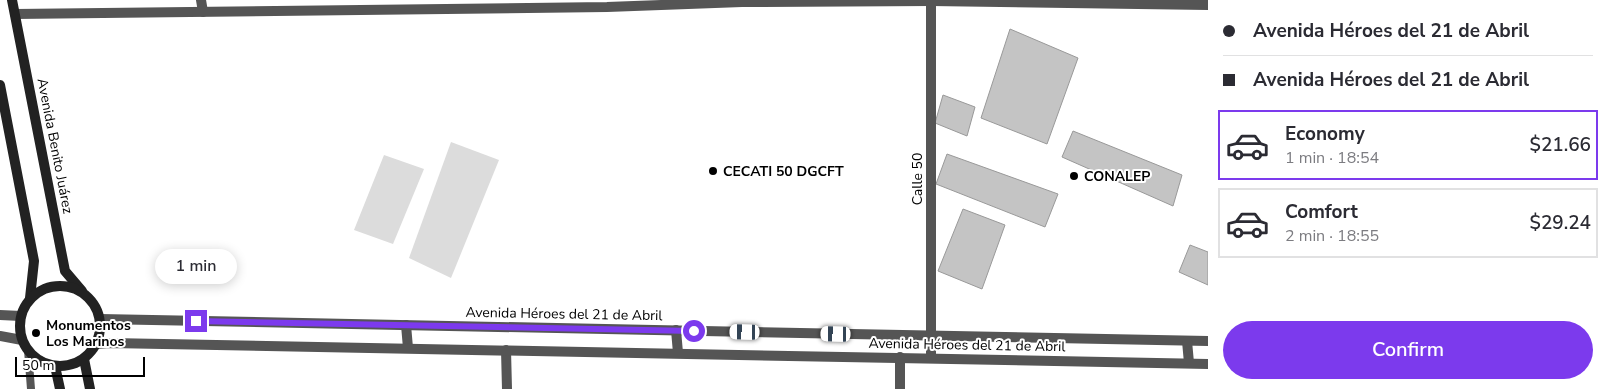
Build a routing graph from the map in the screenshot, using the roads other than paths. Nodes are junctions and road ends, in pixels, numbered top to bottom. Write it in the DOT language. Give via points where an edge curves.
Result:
graph roads {
  1 [pos="12,0"];
  2 [pos="201,0"];
  3 [pos="742,1"];
  4 [pos="931,1"];
  5 [pos="1208,5"];
  6 [pos="203,12"];
  7 [pos="15,14"];
  8 [pos="0,85"];
  9 [pos="82,291"];
  10 [pos="30,298"];
  11 [pos="0,315"];
  12 [pos="21,316"];
  13 [pos="100,319"];
  14 [pos="406,325"];
  15 [pos="676,330"];
  16 [pos="0,336"];
  17 [pos="930,336"];
  18 [pos="1188,341"];
  19 [pos="1208,341"];
  20 [pos="96,344"];
  21 [pos="25,345"];
  22 [pos="408,348"];
  23 [pos="506,350"];
  24 [pos="678,353"];
  25 [pos="931,357"];
  26 [pos="900,358"];
  27 [pos="84,359"];
  28 [pos="1189,363"];
  29 [pos="1208,364"];
  30 [pos="54,366"];
  31 [pos="31,389"];
  32 [pos="60,389"];
  33 [pos="90,389"];
  34 [pos="508,389"];
  35 [pos="900,389"];
  1 -- 7 [label="main road, Avenida Benito Juárez"];
  2 -- 6 [label="street"];
  3 -- 4 [label="street"];
  3 -- 6 [label="street" via="607,7"];
  4 -- 5 [label="street"];
  4 -- 17 [label="street, Calle 50"];
  6 -- 7 [label="street"];
  7 -- 9 [label="main road, Avenida Benito Juárez" via="65,271"];
  8 -- 10 [label="main road" via="34,261"];
  9 -- 10 [label="main road" via="71,286 49,287"];
  9 -- 13 [label="main road" via="97,307"];
  10 -- 12 [label="main road"];
  11 -- 12 [label="street"];
  12 -- 21 [label="main road" via="20,329"];
  13 -- 14 [label="street, Avenida Héroes del 21 de Abril"];
  13 -- 20 [label="main road" via="100,336"];
  14 -- 15 [label="street, Avenida Héroes del 21 de Abril"];
  14 -- 22 [label="street"];
  15 -- 17 [label="street, Avenida Héroes del 21 de Abril"];
  15 -- 24 [label="street"];
  16 -- 21 [label="street"];
  17 -- 18 [label="street, Avenida Héroes del 21 de Abril"];
  17 -- 25 [label="street, Calle 50"];
  18 -- 19 [label="street, Avenida Héroes del 21 de Abril"];
  18 -- 28 [label="street"];
  20 -- 22 [label="street, Avenida Héroes del 21 de Abril"];
  20 -- 27 [label="main road"];
  21 -- 30 [label="main road" via="40,360"];
  21 -- 31 [label="lane"];
  22 -- 23 [label="street, Avenida Héroes del 21 de Abril"];
  23 -- 24 [label="street, Avenida Héroes del 21 de Abril"];
  23 -- 34 [label="street"];
  24 -- 26 [label="street, Avenida Héroes del 21 de Abril"];
  25 -- 26 [label="street, Avenida Héroes del 21 de Abril"];
  25 -- 28 [label="street, Avenida Héroes del 21 de Abril"];
  26 -- 35 [label="street"];
  27 -- 30 [label="main road" via="70,365"];
  27 -- 33 [label="main road"];
  28 -- 29 [label="street, Avenida Héroes del 21 de Abril"];
  30 -- 32 [label="main road"];
}
